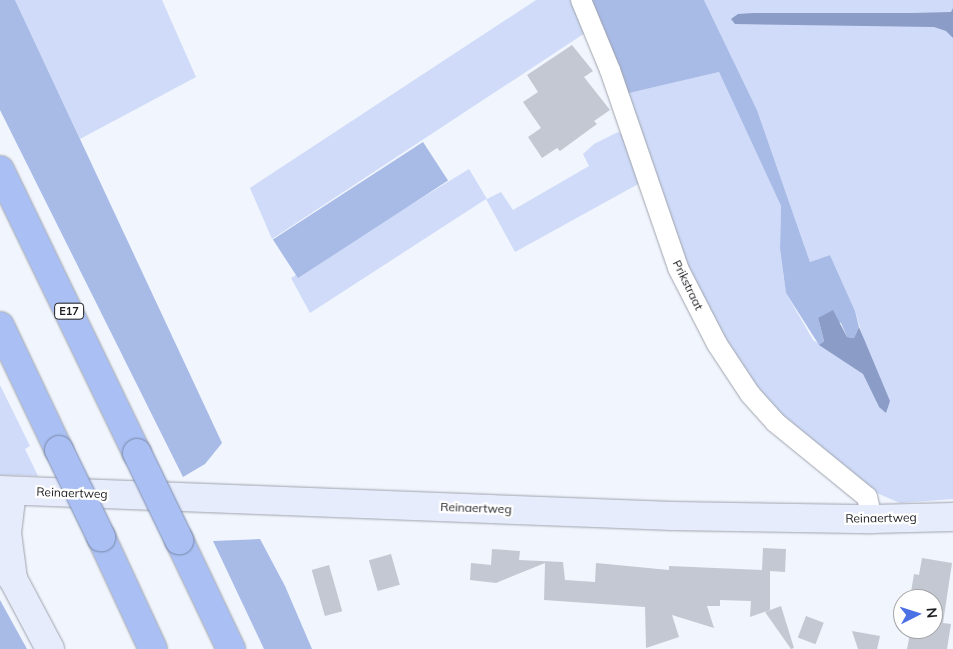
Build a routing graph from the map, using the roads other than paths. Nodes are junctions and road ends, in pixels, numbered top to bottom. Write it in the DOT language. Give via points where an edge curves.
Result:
graph roads {
  1 [pos="581,0"];
  2 [pos="0,170"];
  3 [pos="0,326"];
  4 [pos="6,490"];
  5 [pos="953,517"];
  6 [pos="872,519"];
  7 [pos="6,571"];
  8 [pos="50,649"];
  9 [pos="153,649"];
  10 [pos="231,649"];
  1 -- 6 [label="street, Prikstraat" via="610,70 668,243 717,344 750,394 775,422 854,483 867,497"];
  2 -- 10 [label="highway, E17, bridge"];
  3 -- 9 [label="highway, bridge"];
  4 -- 6 [label="main road, Reinaertweg" via="599,514"];
  4 -- 7 [label="main road"];
  5 -- 6 [label="main road, Reinaertweg"];
  7 -- 8 [label="main road"];
}
